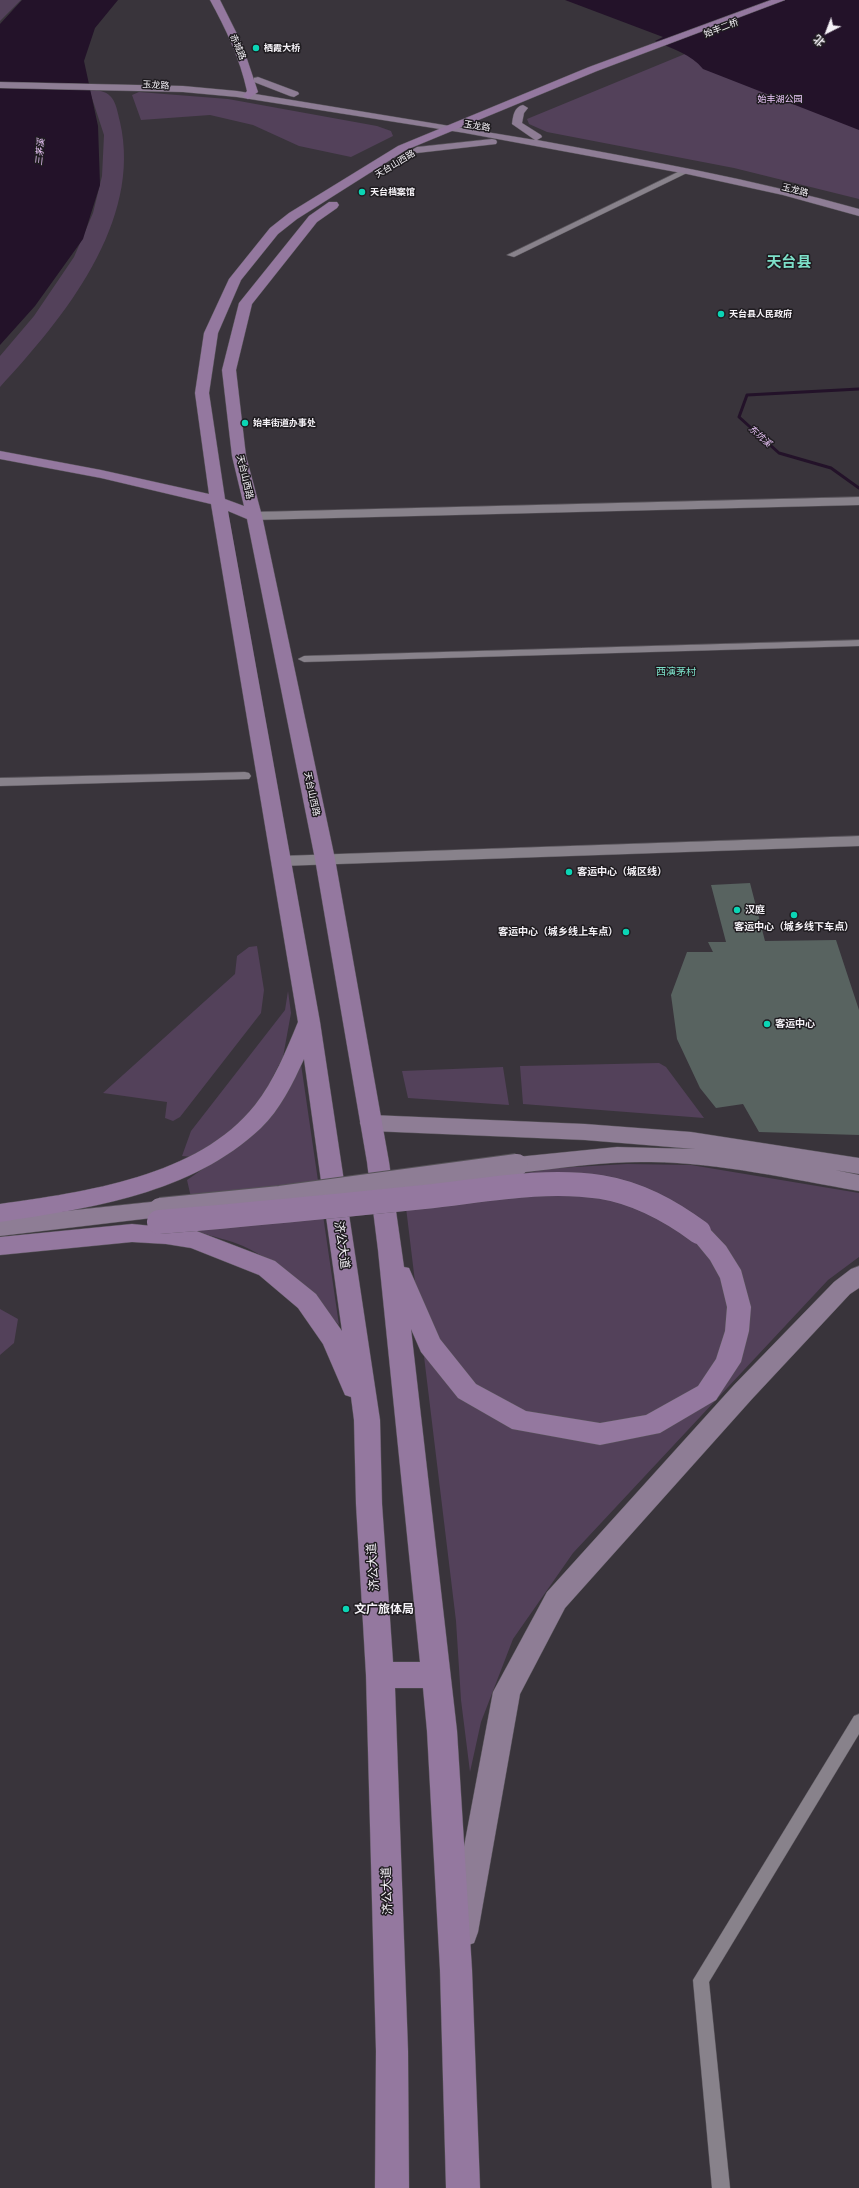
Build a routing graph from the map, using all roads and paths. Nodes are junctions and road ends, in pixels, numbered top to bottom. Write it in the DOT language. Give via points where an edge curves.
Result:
graph roads {
  1 [pos="215,0"];
  2 [pos="226,0"];
  3 [pos="784,1"];
  4 [pos="642,55"];
  5 [pos="242,78"];
  6 [pos="258,80"];
  7 [pos="0,82"];
  8 [pos="91,84"];
  9 [pos="0,85"];
  10 [pos="209,87"];
  11 [pos="255,94"];
  12 [pos="317,101"];
  13 [pos="523,108"];
  14 [pos="335,109"];
  15 [pos="477,126"];
  16 [pos="463,127"];
  17 [pos="449,128"];
  18 [pos="536,139"];
  19 [pos="402,148"];
  20 [pos="417,150"];
  21 [pos="687,171"];
  22 [pos="859,207"];
  23 [pos="859,213"];
  24 [pos="511,255"];
  25 [pos="225,302"];
  26 [pos="246,303"];
  27 [pos="232,398"];
  28 [pos="203,400"];
  29 [pos="0,455"];
  30 [pos="0,466"];
  31 [pos="859,501"];
  32 [pos="219,506"];
  33 [pos="254,516"];
  34 [pos="859,644"];
  35 [pos="304,659"];
  36 [pos="245,776"];
  37 [pos="0,782"];
  38 [pos="859,841"];
  39 [pos="325,859"];
  40 [pos="281,861"];
  41 [pos="309,1022"];
  42 [pos="371,1123"];
  43 [pos="859,1166"];
  44 [pos="859,1183"];
  45 [pos="0,1213"];
  46 [pos="162,1222"];
  47 [pos="0,1227"];
  48 [pos="0,1235"];
  49 [pos="0,1246"];
  50 [pos="390,1250"];
  51 [pos="859,1275"];
  52 [pos="367,1420"];
  53 [pos="380,1675"];
  54 [pos="436,1675"];
  55 [pos="859,1721"];
  56 [pos="456,1970"];
  57 [pos="392,2188"];
  58 [pos="463,2188"];
  59 [pos="721,2188"];
  1 -- 5 [label="main road, 赤城路" via="230,28"];
  2 -- 6 [label="main road, 赤城路" via="239,26"];
  3 -- 4 [label="main road, 始丰二桥"];
  4 -- 13 [label="main road, 天台山西路" via="610,74"];
  4 -- 16 [label="main road, 天台山西路" via="593,69"];
  5 -- 10 [label="main road"];
  5 -- 11 [label="main road, 赤城路"];
  6 -- 11 [label="main road, 赤城路"];
  6 -- 12 [label="main road"];
  7 -- 8 [label="main road"];
  8 -- 9 [label="main road"];
  8 -- 10 [label="main road, 玉龙路"];
  8 -- 11 [label="main road, 玉龙路"];
  10 -- 11 [label="main road, 玉龙路"];
  11 -- 12 [label="main road, 玉龙路"];
  11 -- 14 [label="main road, 玉龙路"];
  12 -- 16 [label="main road, 玉龙路"];
  13 -- 15 [label="main road, 天台山西路"];
  13 -- 18 [label="main road" via="517,124"];
  14 -- 17 [label="main road, 玉龙路"];
  14 -- 19 [label="main road" via="400,126 408,131 410,138"];
  15 -- 16 [label="main road, 天台山西路"];
  15 -- 18 [label="main road, 玉龙路"];
  16 -- 17 [label="main road, 天台山西路"];
  16 -- 18 [label="main road, 玉龙路"];
  16 -- 20 [label="main road, 天台山西路"];
  17 -- 19 [label="main road, 天台山西路"];
  18 -- 20 [label="main road"];
  18 -- 21 [label="main road, 玉龙路"];
  18 -- 22 [label="main road, 玉龙路" via="706,169"];
  19 -- 25 [label="main road, 天台山西路" via="321,198 274,231 235,279"];
  20 -- 26 [label="main road, 天台山西路" via="313,219"];
  21 -- 23 [label="main road, 玉龙路" via="785,192"];
  21 -- 24 [label="street"];
  25 -- 26 [label="main road"];
  25 -- 28 [label="main road, 天台山西路" via="211,333"];
  26 -- 27 [label="main road, 天台山西路" via="229,370"];
  27 -- 28 [label="main road"];
  27 -- 33 [label="main road, 天台山西路" via="240,456"];
  28 -- 32 [label="main road, 天台山西路"];
  29 -- 32 [label="main road" via="101,474"];
  30 -- 32 [label="main road"];
  31 -- 33 [label="street"];
  32 -- 33 [label="main road"];
  32 -- 40 [label="main road, 天台山西路"];
  33 -- 39 [label="main road, 天台山西路"];
  34 -- 35 [label="street"];
  36 -- 37 [label="street"];
  38 -- 39 [label="street"];
  39 -- 40 [label="street"];
  39 -- 42 [label="main road, 天台山西路"];
  40 -- 41 [label="main road, 天台山西路"];
  41 -- 45 [label="main road" via="282,1083 253,1122 215,1154 172,1174 77,1202"];
  41 -- 52 [label="main road, 济公大道"];
  42 -- 43 [label="main road" via="585,1132 691,1140"];
  42 -- 50 [label="main road"];
  44 -- 46 [label="main road, bridge" via="707,1158 651,1154 602,1155 280,1197"];
  46 -- 47 [label="main road"];
  46 -- 48 [label="main road" via="93,1224"];
  46 -- 49 [label="main road" via="132,1233"];
  46 -- 50 [label="main road, bridge" via="285,1212 507,1188 561,1184 601,1187 637,1195 668,1209 699,1232 718,1254 732,1277 739,1307 737,1331 728,1362 707,1393 652,1424 600,1434 521,1421 467,1391 430,1345"];
  46 -- 52 [label="main road" via="194,1239 267,1268 307,1301 334,1340"];
  50 -- 54 [label="main road"];
  51 -- 56 [label="main road" via="842,1288 743,1392 556,1600 507,1692"];
  52 -- 53 [label="main road, 济公大道" via="369,1504"];
  53 -- 54 [label="main road"];
  53 -- 57 [label="main road, 济公大道" via="392,2051"];
  54 -- 56 [label="main road" via="442,1731"];
  55 -- 59 [label="street" via="701,1980"];
  56 -- 58 [label="main road"];
}
